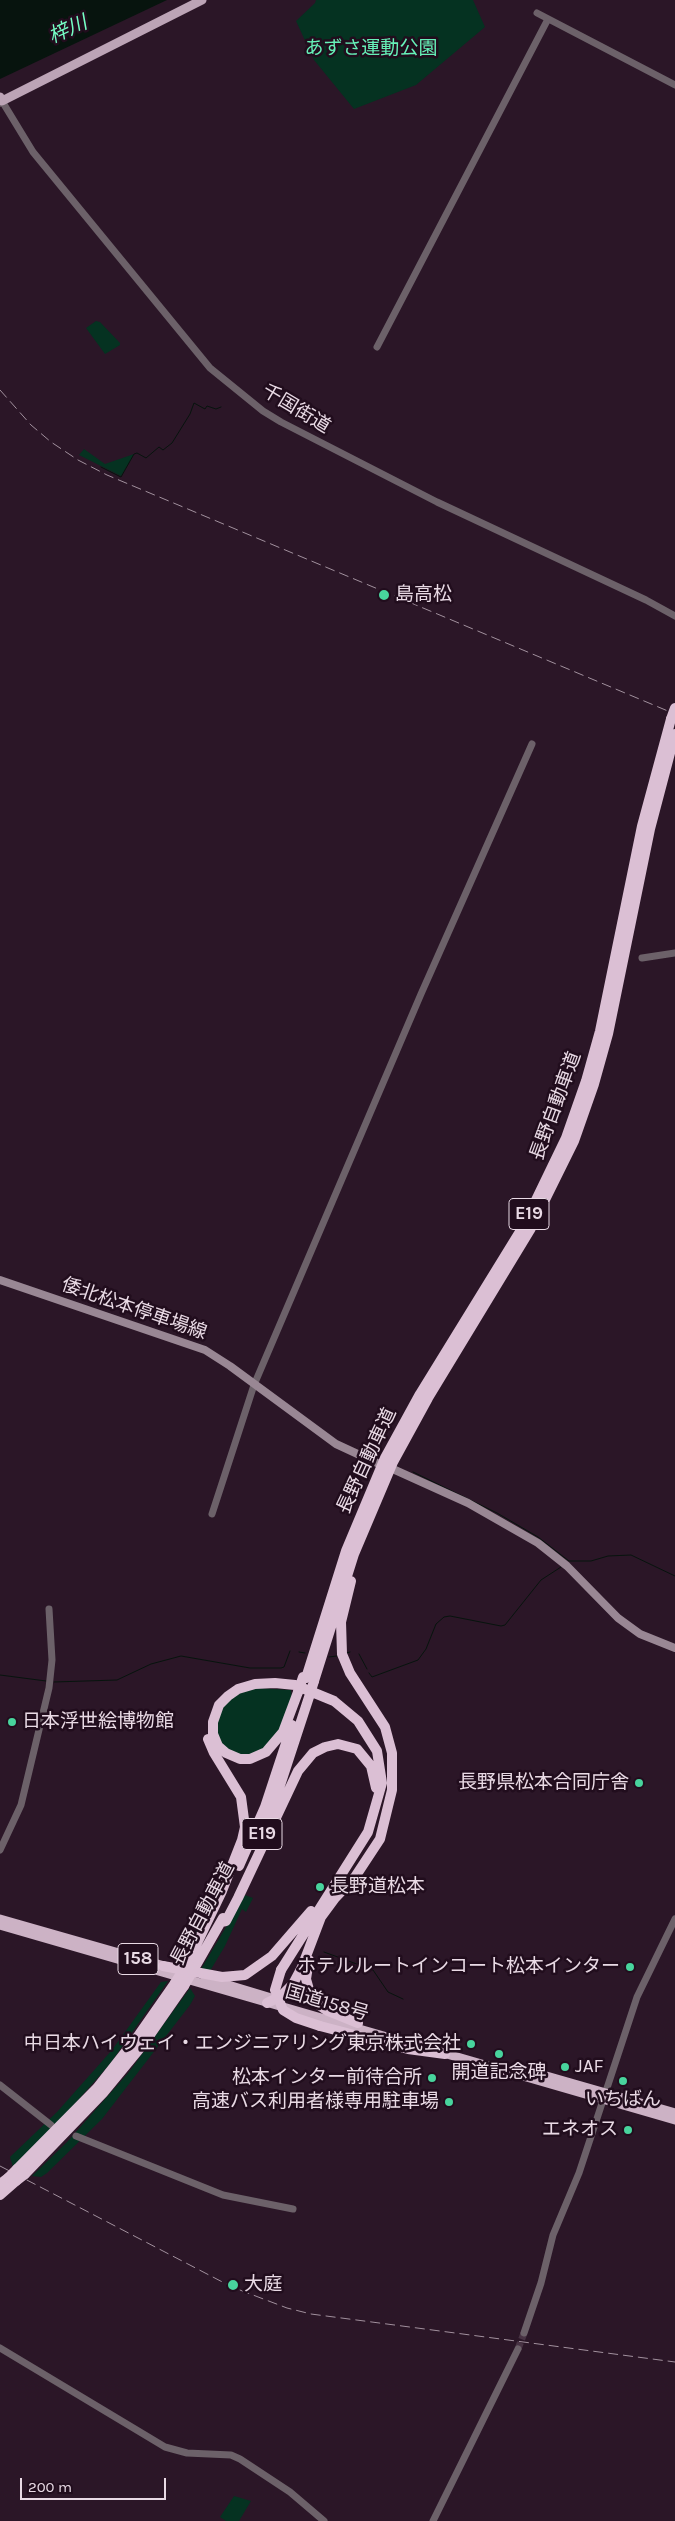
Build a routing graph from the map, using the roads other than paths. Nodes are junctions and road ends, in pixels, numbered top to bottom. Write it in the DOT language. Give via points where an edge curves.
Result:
graph roads {
  1 [pos="202,0"];
  2 [pos="537,13"];
  3 [pos="548,19"];
  4 [pos="675,85"];
  5 [pos="1,100"];
  6 [pos="377,347"];
  7 [pos="675,616"];
  8 [pos="675,707"];
  9 [pos="675,734"];
  10 [pos="532,744"];
  11 [pos="675,953"];
  12 [pos="642,958"];
  13 [pos="0,1280"];
  14 [pos="254,1385"];
  15 [pos="377,1463"];
  16 [pos="396,1470"];
  17 [pos="381,1487"];
  18 [pos="212,1514"];
  19 [pos="48,1609"];
  20 [pos="675,1648"];
  21 [pos="308,1678"];
  22 [pos="303,1693"];
  23 [pos="386,1821"];
  24 [pos="372,1822"];
  25 [pos="0,1850"];
  26 [pos="344,1870"];
  27 [pos="0,1919"];
  28 [pos="675,1919"];
  29 [pos="221,1922"];
  30 [pos="0,1925"];
  31 [pos="315,1930"];
  32 [pos="163,1966"];
  33 [pos="191,1966"];
  34 [pos="272,2001"];
  35 [pos="358,2023"];
  36 [pos="445,2054"];
  37 [pos="0,2085"];
  38 [pos="604,2095"];
  39 [pos="675,2114"];
  40 [pos="675,2120"];
  41 [pos="51,2125"];
  42 [pos="76,2136"];
  43 [pos="8,2181"];
  44 [pos="0,2195"];
  45 [pos="293,2209"];
  46 [pos="524,2334"];
  47 [pos="0,2348"];
  48 [pos="518,2349"];
  49 [pos="324,2521"];
  50 [pos="433,2521"];
  1 -- 5 [label="main road"];
  2 -- 3 [label="street"];
  3 -- 4 [label="street"];
  3 -- 6 [label="street"];
  5 -- 7 [label="street, 千国街道" via="33,152 210,368 263,411 437,502"];
  8 -- 21 [label="highway, 長野自動車道 / E19, bridge" via="644,818 600,1032 566,1138 524,1225 397,1435 365,1504 329,1601"];
  9 -- 17 [label="highway, 長野自動車道 / E19" via="650,829 608,1034 574,1141 530,1230 432,1390"];
  10 -- 14 [label="street"];
  11 -- 12 [label="street"];
  13 -- 14 [label="main road, 倭北松本停車場線" via="192,1345 216,1357"];
  14 -- 15 [label="main road, 倭北松本停車場線" via="336,1444"];
  14 -- 18 [label="street"];
  16 -- 20 [label="main road" via="468,1503 538,1543 567,1566 618,1618 640,1634"];
  17 -- 21 [label="highway, 長野自動車道 / E19"];
  17 -- 23 [label="highway" via="351,1581 340,1638 346,1664 380,1717 391,1744 394,1781"];
  19 -- 25 [label="street" via="52,1660 49,1688 21,1806"];
  21 -- 22 [label="highway, 長野自動車道 / E19, bridge"];
  22 -- 24 [label="highway" via="283,1732 266,1752 250,1759 240,1759 218,1746 213,1728 214,1716 223,1700 238,1689 265,1683 285,1684 326,1696 358,1721 377,1751 382,1783"];
  22 -- 29 [label="highway, 長野自動車道 / E19" via="272,1810"];
  22 -- 33 [label="highway, 長野自動車道 / E19" via="268,1798"];
  23 -- 31 [label="highway" via="380,1840 355,1877 330,1904"];
  23 -- 33 [label="highway" via="384,1758 373,1733 354,1710 327,1691 296,1680 265,1678 230,1688 213,1704 207,1736 241,1797 244,1827 242,1840"];
  24 -- 26 [label="highway"];
  24 -- 29 [label="highway" via="375,1779 363,1754 351,1746 338,1744 325,1746 313,1753 298,1771 238,1898 226,1921"];
  26 -- 32 [label="highway" via="285,1942 251,1973 232,1978"];
  26 -- 36 [label="highway, bridge" via="281,1970 275,1990 283,2010 320,2026 408,2049"];
  27 -- 32 [label="highway, 国道158号 / 158"];
  28 -- 38 [label="street" via="636,1997"];
  29 -- 33 [label="highway, 長野自動車道 / E19"];
  30 -- 34 [label="highway, 国道158号 / 158"];
  31 -- 34 [label="highway" via="293,1984"];
  31 -- 35 [label="highway" via="306,1979 309,1995 320,2007"];
  32 -- 34 [label="highway, 国道158号 / 158"];
  33 -- 43 [label="highway, 長野自動車道 / E19, bridge" via="97,2088"];
  34 -- 35 [label="highway, 国道158号 / 158"];
  34 -- 36 [label="highway, 国道158号 / 158"];
  35 -- 38 [label="highway, 国道158号 / 158"];
  36 -- 38 [label="highway, 国道158号 / 158"];
  37 -- 41 [label="street"];
  38 -- 39 [label="highway, 国道158号 / 158"];
  38 -- 40 [label="highway, 国道158号 / 158"];
  38 -- 46 [label="street" via="579,2173 553,2235"];
  42 -- 45 [label="street" via="223,2195"];
  43 -- 44 [label="highway, 長野自動車道 / E19"];
  47 -- 49 [label="street" via="165,2447 240,2459 290,2492"];
  48 -- 50 [label="street"];
}
